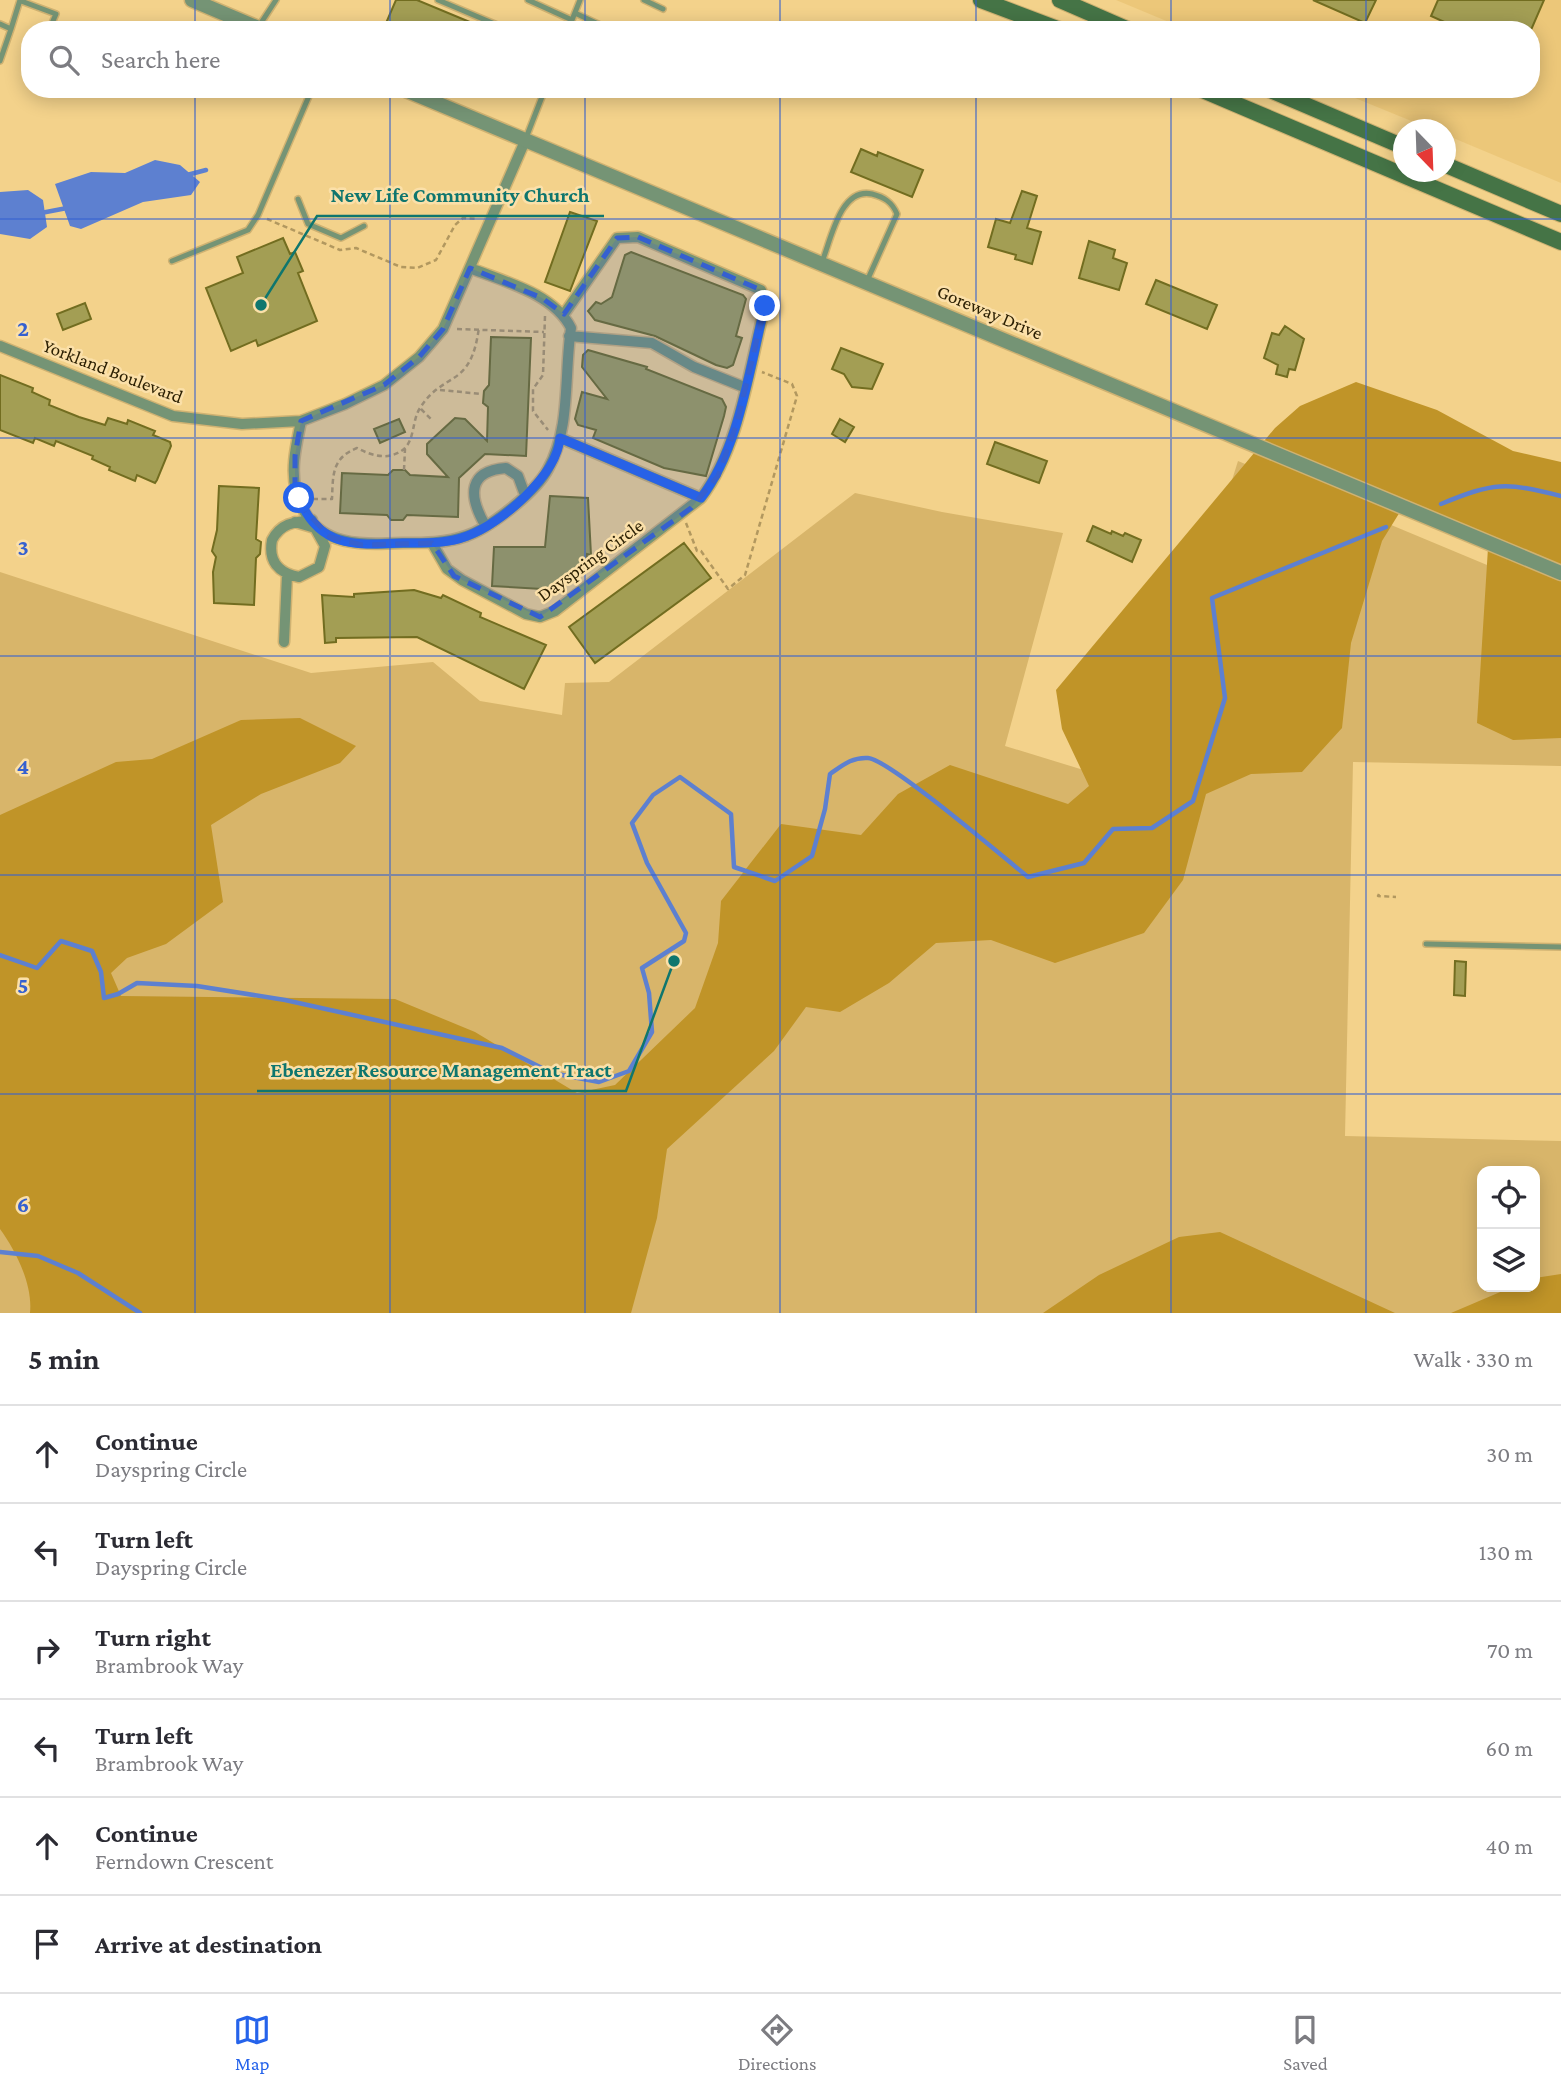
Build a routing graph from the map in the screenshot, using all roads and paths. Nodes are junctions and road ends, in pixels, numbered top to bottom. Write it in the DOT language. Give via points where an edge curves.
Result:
graph roads {
  1 [pos="20,0"];
  2 [pos="192,0"];
  3 [pos="276,0"];
  4 [pos="438,0"];
  5 [pos="528,0"];
  6 [pos="580,0"];
  7 [pos="643,0"];
  8 [pos="981,0"];
  9 [pos="1060,0"];
  10 [pos="663,9"];
  11 [pos="573,16"];
  12 [pos="53,21"];
  13 [pos="241,21"];
  14 [pos="264,21"];
  15 [pos="488,21"];
  16 [pos="571,21"];
  17 [pos="587,21"];
  18 [pos="1036,21"];
  19 [pos="1108,21"];
  20 [pos="0,24"];
  21 [pos="11,29"];
  22 [pos="0,61"];
  23 [pos="309,98"];
  24 [pos="424,98"];
  25 [pos="542,98"];
  26 [pos="1221,98"];
  27 [pos="1289,98"];
  28 [pos="525,141"];
  29 [pos="1393,142"];
  30 [pos="1456,169"];
  31 [pos="298,198"];
  32 [pos="1561,214"];
  33 [pos="258,215"];
  34 [pos="488,223"];
  35 [pos="365,226"];
  36 [pos="1561,242"];
  37 [pos="172,261"];
  38 [pos="822,262"];
  39 [pos="470,268"];
  40 [pos="867,281"];
  41 [pos="548,302"];
  42 [pos="564,314"];
  43 [pos="479,327"];
  44 [pos="545,332"];
  45 [pos="440,333"];
  46 [pos="569,336"];
  47 [pos="0,346"];
  48 [pos="749,367"];
  49 [pos="744,387"];
  50 [pos="438,390"];
  51 [pos="482,394"];
  52 [pos="420,408"];
  53 [pos="301,421"];
  54 [pos="433,421"];
  55 [pos="555,438"];
  56 [pos="405,447"];
  57 [pos="404,470"];
  58 [pos="525,495"];
  59 [pos="299,498"];
  60 [pos="701,498"];
  61 [pos="680,514"];
  62 [pos="312,520"];
  63 [pos="295,522"];
  64 [pos="485,525"];
  65 [pos="325,533"];
  66 [pos="432,542"];
  67 [pos="325,545"];
  68 [pos="1561,573"];
  69 [pos="287,575"];
  70 [pos="284,642"];
  71 [pos="1378,894"];
  72 [pos="1396,897"];
  73 [pos="1426,944"];
  74 [pos="1561,947"];
  1 -- 12 [label="lane" via="56,14"];
  1 -- 21 [label="lane"];
  2 -- 13 [label="street"];
  3 -- 14 [label="lane"];
  4 -- 15 [label="lane"];
  5 -- 11 [label="lane"];
  6 -- 11 [label="lane"];
  7 -- 10 [label="lane"];
  8 -- 18 [label="main road"];
  9 -- 19 [label="main road"];
  11 -- 16 [label="lane"];
  11 -- 17 [label="lane"];
  20 -- 21 [label="lane"];
  21 -- 22 [label="lane"];
  23 -- 33 [label="lane"];
  24 -- 28 [label="street, Goreway Drive"];
  25 -- 28 [label="lane"];
  26 -- 36 [label="main road"];
  27 -- 29 [label="main road"];
  28 -- 34 [label="street, Yorkland Boulevard"];
  28 -- 38 [label="street, Goreway Drive"];
  30 -- 32 [label="main road"];
  31 -- 35 [label="lane" via="308,224 341,239"];
  33 -- 34 [label="path" via="340,250 356,248 401,267 417,268 436,260 463,218"];
  33 -- 37 [label="lane" via="236,236"];
  34 -- 39 [label="street, Yorkland Boulevard"];
  38 -- 40 [label="street, Goreway Drive"];
  38 -- 40 [label="lane" via="848,201 858,194 880,196 897,214"];
  39 -- 41 [label="street"];
  39 -- 45 [label="street, Yorkland Boulevard"];
  40 -- 68 [label="street, Goreway Drive"];
  41 -- 42 [label="street"];
  41 -- 44 [label="path"];
  42 -- 46 [label="street" via="571,328"];
  42 -- 48 [label="street, Dayspring Circle" via="617,239 638,237 761,290 765,306"];
  43 -- 44 [label="path"];
  43 -- 45 [label="path"];
  43 -- 50 [label="path" via="477,346 465,370"];
  44 -- 55 [label="path" via="543,375 533,389 533,411"];
  45 -- 53 [label="street, Yorkland Boulevard" via="384,385"];
  46 -- 49 [label="street" via="652,343 694,367"];
  46 -- 55 [label="street"];
  47 -- 53 [label="street, Yorkland Boulevard" via="173,416 242,424"];
  48 -- 49 [label="street, Dayspring Circle"];
  48 -- 61 [label="path" via="792,384 797,396 745,575 728,589 697,551"];
  49 -- 60 [label="street, Dayspring Circle" via="718,476"];
  50 -- 51 [label="path"];
  50 -- 52 [label="path"];
  52 -- 54 [label="path"];
  52 -- 56 [label="path"];
  53 -- 59 [label="street" via="295,456"];
  55 -- 58 [label="street" via="559,447 547,472"];
  55 -- 60 [label="street"];
  56 -- 57 [label="path"];
  56 -- 59 [label="path" via="382,456 358,448 345,453 333,468 332,499"];
  58 -- 64 [label="street"];
  58 -- 64 [label="street" via="518,476 506,468 487,470 477,478 474,491"];
  59 -- 62 [label="street"];
  60 -- 61 [label="street, Dayspring Circle"];
  61 -- 66 [label="street, Dayspring Circle" via="555,611 540,617 454,576"];
  62 -- 63 [label="street"];
  62 -- 65 [label="street"];
  63 -- 67 [label="street" via="315,528"];
  63 -- 69 [label="street" via="277,531 270,550 272,561"];
  64 -- 66 [label="street" via="468,536"];
  65 -- 66 [label="street" via="343,543 362,545"];
  65 -- 67 [label="street"];
  67 -- 69 [label="street" via="319,567 299,577"];
  69 -- 70 [label="street"];
  71 -- 72 [label="path"];
  73 -- 74 [label="lane"];
}
